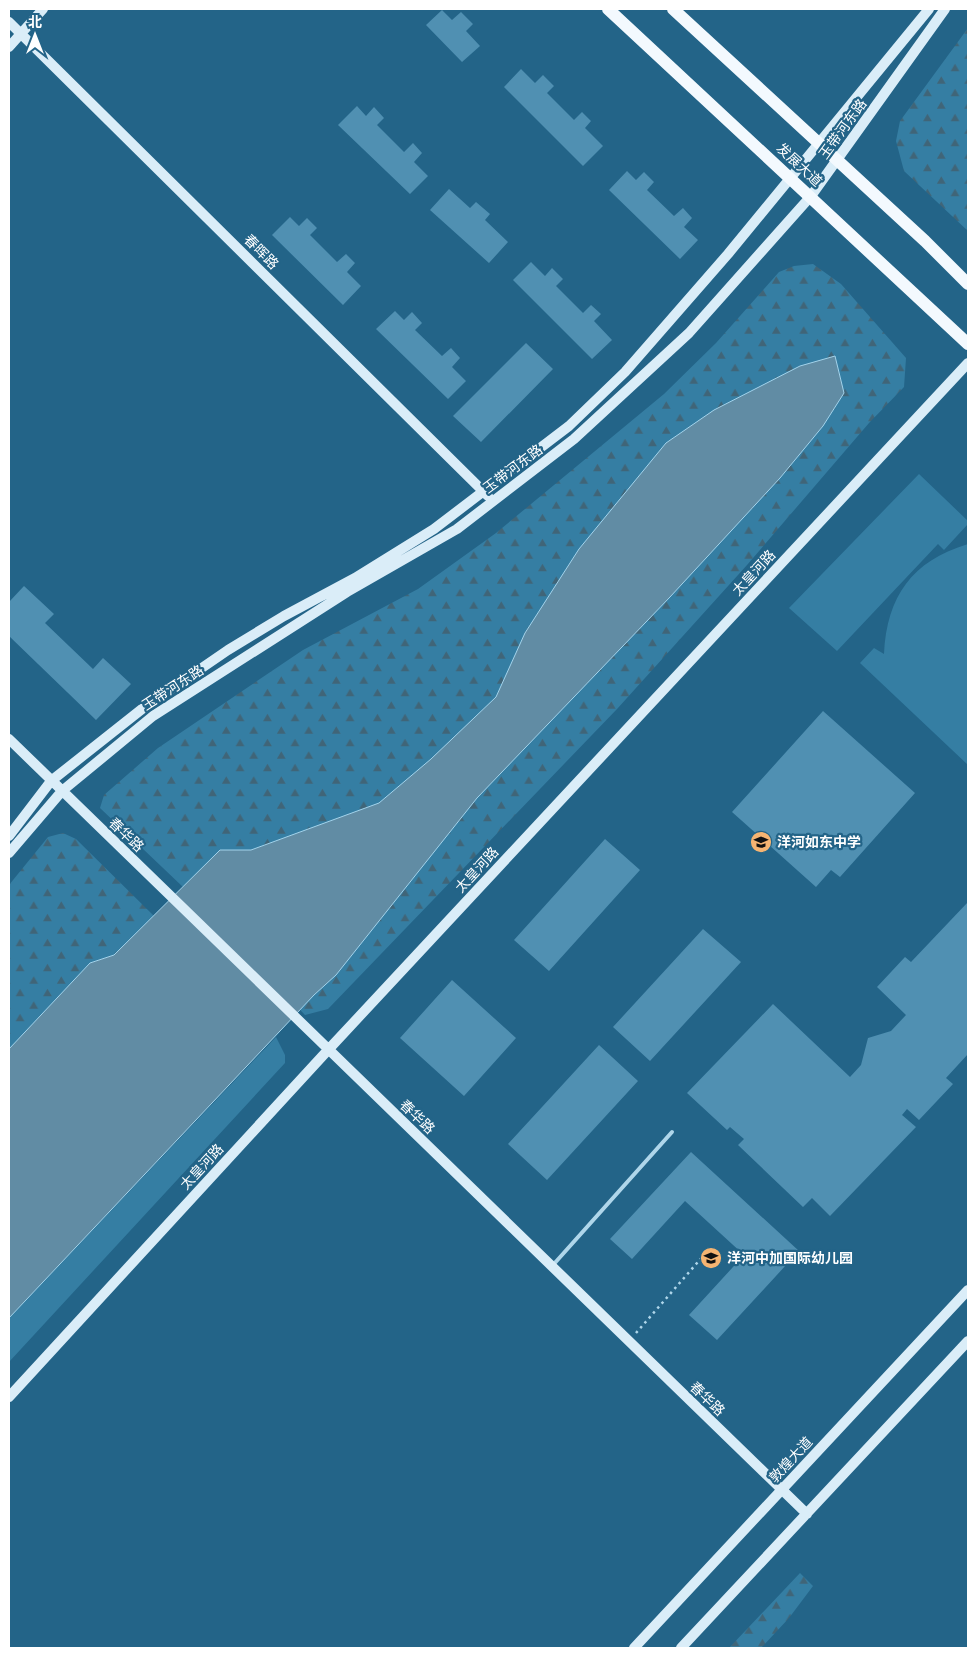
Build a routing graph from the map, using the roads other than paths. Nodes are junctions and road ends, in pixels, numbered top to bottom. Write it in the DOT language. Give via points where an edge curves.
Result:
graph roads {
  1 [pos="43,9"];
  2 [pos="608,9"];
  3 [pos="673,9"];
  4 [pos="929,9"];
  5 [pos="942,13"];
  6 [pos="9,22"];
  7 [pos="21,34"];
  8 [pos="9,47"];
  9 [pos="820,144"];
  10 [pos="838,161"];
  11 [pos="791,178"];
  12 [pos="811,196"];
  13 [pos="968,284"];
  14 [pos="968,344"];
  15 [pos="968,363"];
  16 [pos="484,492"];
  17 [pos="493,502"];
  18 [pos="9,739"];
  19 [pos="51,781"];
  20 [pos="62,791"];
  21 [pos="9,836"];
  22 [pos="9,853"];
  23 [pos="328,1050"];
  24 [pos="672,1132"];
  25 [pos="552,1267"];
  26 [pos="968,1290"];
  27 [pos="968,1341"];
  28 [pos="9,1397"];
  29 [pos="781,1490"];
  30 [pos="807,1514"];
  31 [pos="634,1648"];
  32 [pos="681,1648"];
  1 -- 7 [label="street"];
  2 -- 11 [label="main road, 发展大道"];
  3 -- 9 [label="main road"];
  4 -- 5 [label="lane"];
  4 -- 9 [label="street, 玉带河东路"];
  5 -- 10 [label="street, 玉带河东路"];
  6 -- 7 [label="street, 春晖路"];
  7 -- 8 [label="street"];
  7 -- 16 [label="street, 春晖路"];
  9 -- 10 [label="main road"];
  9 -- 11 [label="street, 玉带河东路"];
  10 -- 12 [label="street, 玉带河东路"];
  10 -- 13 [label="main road"];
  11 -- 12 [label="main road, 发展大道"];
  11 -- 16 [label="street, 玉带河东路" via="625,372 568,426"];
  12 -- 14 [label="main road, 发展大道"];
  12 -- 17 [label="street, 玉带河东路" via="689,333 574,439"];
  15 -- 23 [label="street, 太皇河路"];
  16 -- 17 [label="street, 春晖路"];
  16 -- 19 [label="street, 玉带河东路" via="434,529 355,578 228,650 142,709"];
  17 -- 20 [label="street, 玉带河东路" via="457,529 347,592 153,716"];
  18 -- 19 [label="street, 春华路"];
  19 -- 20 [label="street, 春华路"];
  19 -- 21 [label="street, 玉带河东路"];
  20 -- 22 [label="street, 玉带河东路"];
  20 -- 23 [label="street, 春华路"];
  23 -- 25 [label="street, 春华路"];
  23 -- 28 [label="street, 太皇河路"];
  24 -- 25 [label="lane"];
  25 -- 29 [label="street, 春华路"];
  26 -- 29 [label="street, 敦煌大道"];
  27 -- 30 [label="street"];
  29 -- 30 [label="street, 春华路"];
  29 -- 31 [label="street, 敦煌大道"];
  30 -- 32 [label="street"];
}
